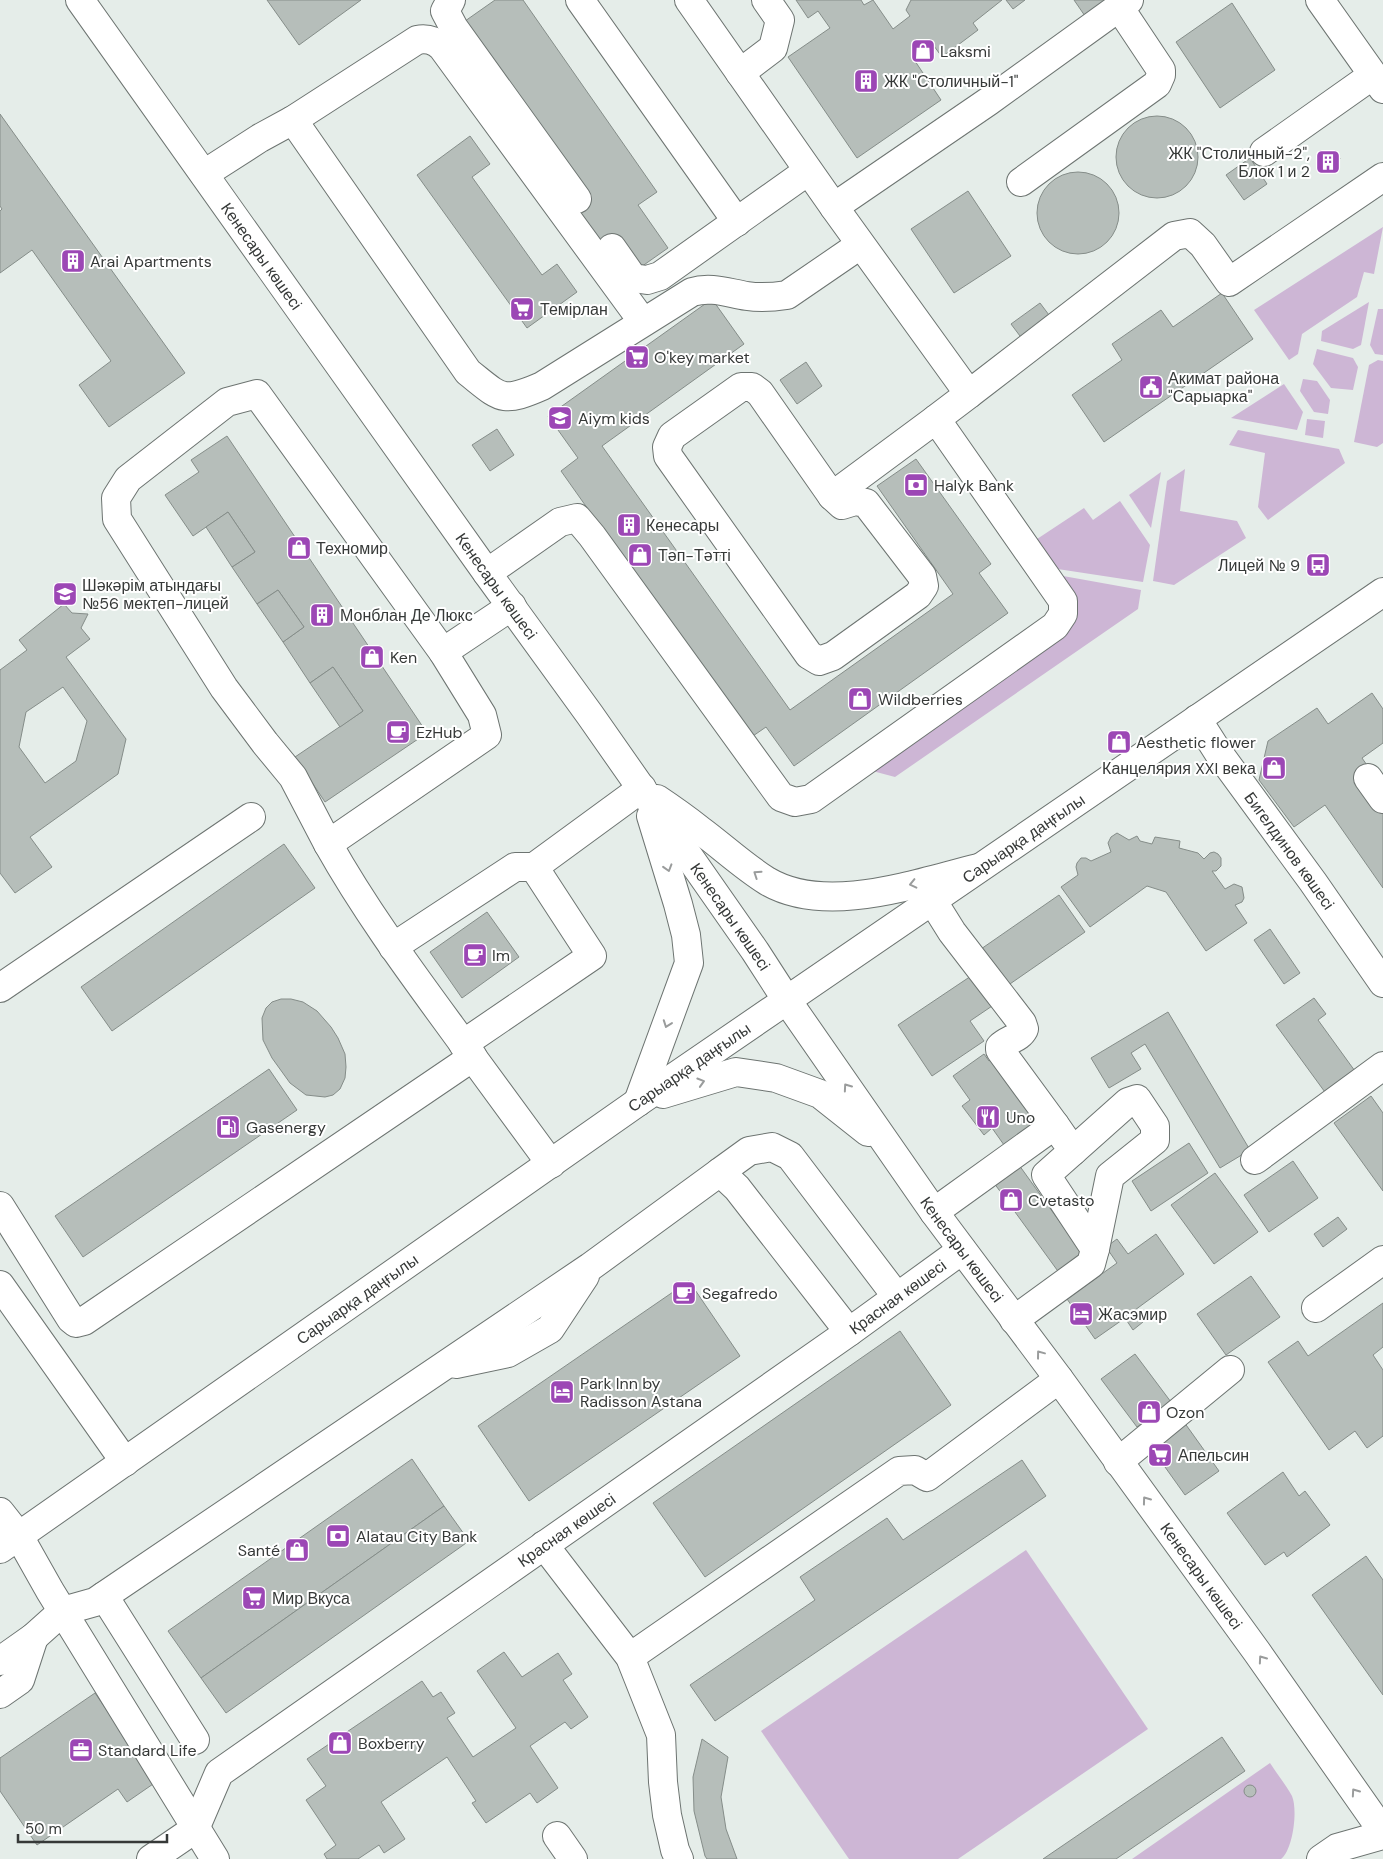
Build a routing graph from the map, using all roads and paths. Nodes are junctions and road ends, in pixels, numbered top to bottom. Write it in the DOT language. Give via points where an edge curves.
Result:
graph roads {
  1 [pos="80,0"];
  2 [pos="451,0"];
  3 [pos="580,0"];
  4 [pos="689,0"];
  5 [pos="766,0"];
  6 [pos="1320,0"];
  7 [pos="1119,7"];
  8 [pos="740,73"];
  9 [pos="1378,82"];
  10 [pos="293,120"];
  11 [pos="1264,152"];
  12 [pos="808,171"];
  13 [pos="204,174"];
  14 [pos="1383,177"];
  15 [pos="1021,182"];
  16 [pos="834,207"];
  17 [pos="737,222"];
  18 [pos="860,245"];
  19 [pos="643,322"];
  20 [pos="969,394"];
  21 [pos="936,419"];
  22 [pos="832,496"];
  23 [pos="487,573"];
  24 [pos="1383,592"];
  25 [pos="512,606"];
  26 [pos="443,652"];
  27 [pos="1197,719"];
  28 [pos="642,788"];
  29 [pos="251,817"];
  30 [pos="328,844"];
  31 [pos="534,867"];
  32 [pos="978,868"];
  33 [pos="932,900"];
  34 [pos="393,947"];
  35 [pos="1383,983"];
  36 [pos="0,988"];
  37 [pos="786,999"];
  38 [pos="473,1057"];
  39 [pos="1383,1066"];
  40 [pos="638,1102"];
  41 [pos="1054,1125"];
  42 [pos="1073,1150"];
  43 [pos="895,1156"];
  44 [pos="1255,1160"];
  45 [pos="551,1164"];
  46 [pos="720,1172"];
  47 [pos="0,1206"];
  48 [pos="934,1212"];
  49 [pos="1094,1249"];
  50 [pos="962,1250"];
  51 [pos="1383,1260"];
  52 [pos="0,1285"];
  53 [pos="897,1298"];
  54 [pos="1316,1308"];
  55 [pos="1014,1320"];
  56 [pos="849,1332"];
  57 [pos="1230,1370"];
  58 [pos="1059,1379"];
  59 [pos="125,1462"];
  60 [pos="1118,1462"];
  61 [pos="0,1512"];
  62 [pos="9,1543"];
  63 [pos="544,1545"];
  64 [pos="104,1596"];
  65 [pos="63,1611"];
  66 [pos="34,1637"];
  67 [pos="630,1658"];
  68 [pos="0,1661"];
  69 [pos="0,1694"];
  70 [pos="195,1740"];
  71 [pos="195,1829"];
  72 [pos="1383,1835"];
  73 [pos="557,1836"];
  74 [pos="151,1859"];
  75 [pos="215,1859"];
  76 [pos="573,1859"];
  77 [pos="679,1859"];
  78 [pos="1321,1859"];
  79 [pos="1375,1859"];
  1 -- 13 [label="street, Кенесары көшесі"];
  2 -- 17 [label="street" via="446,11 454,28 633,278 647,280 660,276"];
  3 -- 17 [label="street"];
  4 -- 8 [label="street"];
  5 -- 8 [label="street" via="780,20 773,48"];
  6 -- 9 [label="street"];
  7 -- 15 [label="street" via="1161,70 1157,84"];
  7 -- 16 [label="street" via="989,102"];
  8 -- 12 [label="street"];
  9 -- 11 [label="street"];
  10 -- 13 [label="street"];
  10 -- 19 [label="street" via="468,372 504,397 519,396 542,386"];
  10 -- 19 [label="street" via="417,40 435,41"];
  12 -- 16 [label="street"];
  12 -- 17 [label="street"];
  13 -- 23 [label="street, Кенесары көшесі"];
  14 -- 20 [label="street" via="1229,282 1203,245 1190,233 1174,236"];
  16 -- 18 [label="street"];
  18 -- 19 [label="street" via="787,295 749,296 700,289"];
  18 -- 20 [label="street"];
  20 -- 21 [label="street"];
  21 -- 22 [label="street"];
  21 -- 23 [label="street" via="1063,600 1063,614 1055,626 811,799 795,802 781,796 577,518 560,522"];
  22 -- 22 [label="street" via="760,393 752,387 741,387 672,436 667,447 668,456 809,655 819,661 833,656 918,595 924,586 922,576 866,503 854,501 842,506"];
  23 -- 25 [label="street, Кенесары көшесі"];
  24 -- 27 [label="street, Сарыарқа даңғылы"];
  25 -- 26 [label="street"];
  25 -- 28 [label="street, Кенесары көшесі"];
  26 -- 30 [label="street" via="482,715 487,735"];
  26 -- 30 [label="street" via="257,394 227,402 128,479 116,498 117,519 224,688 293,777"];
  27 -- 32 [label="street, Сарыарқа даңғылы"];
  27 -- 35 [label="street, Бигелдинов көшесі"];
  28 -- 31 [label="street"];
  32 -- 28 [label="street, one-way" via="880,892 812,897 768,882"];
  28 -- 37 [label="street, Кенесары көшесі"];
  28 -- 40 [label="street, one-way" via="678,904 689,963"];
  29 -- 36 [label="street"];
  30 -- 34 [label="street"];
  31 -- 34 [label="street" via="515,867"];
  31 -- 38 [label="street" via="592,956 463,1044"];
  32 -- 33 [label="street, Сарыарқа даңғылы"];
  33 -- 37 [label="street, Сарыарқа даңғылы"];
  33 -- 41 [label="street" via="952,932 1022,1023 1021,1035 1003,1044 1000,1050"];
  34 -- 38 [label="street"];
  37 -- 40 [label="street, Сарыарқа даңғылы"];
  43 -- 37 [label="street, Кенесары көшесі, one-way"];
  38 -- 45 [label="street"];
  38 -- 47 [label="street" via="84,1321 71,1319"];
  39 -- 44 [label="street"];
  40 -- 43 [label="street, one-way" via="736,1072 776,1078 820,1094"];
  40 -- 45 [label="street, Сарыарқа даңғылы"];
  41 -- 42 [label="street"];
  41 -- 48 [label="street"];
  42 -- 49 [label="street" via="1046,1175"];
  42 -- 49 [label="street" via="1128,1102 1137,1099 1155,1126 1156,1140 1110,1176"];
  43 -- 48 [label="street, Кенесары көшесі"];
  45 -- 59 [label="street, Сарыарқа даңғылы"];
  46 -- 53 [label="street" via="749,1151 772,1148 790,1156"];
  46 -- 56 [label="street" via="737,1188"];
  46 -- 64 [label="street" via="590,1267"];
  48 -- 50 [label="street, Кенесары көшесі"];
  49 -- 55 [label="street" via="1091,1264"];
  50 -- 53 [label="street, Красная көшесі"];
  50 -- 55 [label="street, Кенесары көшесі"];
  51 -- 54 [label="street"];
  52 -- 59 [label="street"];
  53 -- 56 [label="street, Красная көшесі"];
  58 -- 55 [label="street, Кенесары көшесі, one-way"];
  56 -- 63 [label="street, Красная көшесі"];
  57 -- 60 [label="street"];
  58 -- 60 [label="street, Кенесары көшесі"];
  58 -- 67 [label="street" via="927,1477 915,1470 899,1471"];
  59 -- 62 [label="street, Сарыарқа даңғылы"];
  72 -- 60 [label="street, Кенесары көшесі, one-way" via="1257,1652"];
  61 -- 62 [label="street"];
  62 -- 65 [label="street"];
  63 -- 67 [label="street"];
  63 -- 71 [label="street, Красная көшесі" via="219,1773"];
  64 -- 65 [label="street" via="95,1602"];
  64 -- 70 [label="street"];
  65 -- 66 [label="street"];
  65 -- 71 [label="street"];
  66 -- 68 [label="street"];
  66 -- 69 [label="street" via="20,1680"];
  67 -- 77 [label="street" via="661,1735 667,1815"];
  71 -- 74 [label="street"];
  71 -- 75 [label="street"];
  72 -- 78 [label="street" via="1337,1848"];
  72 -- 79 [label="street"];
  73 -- 76 [label="street"];
}
